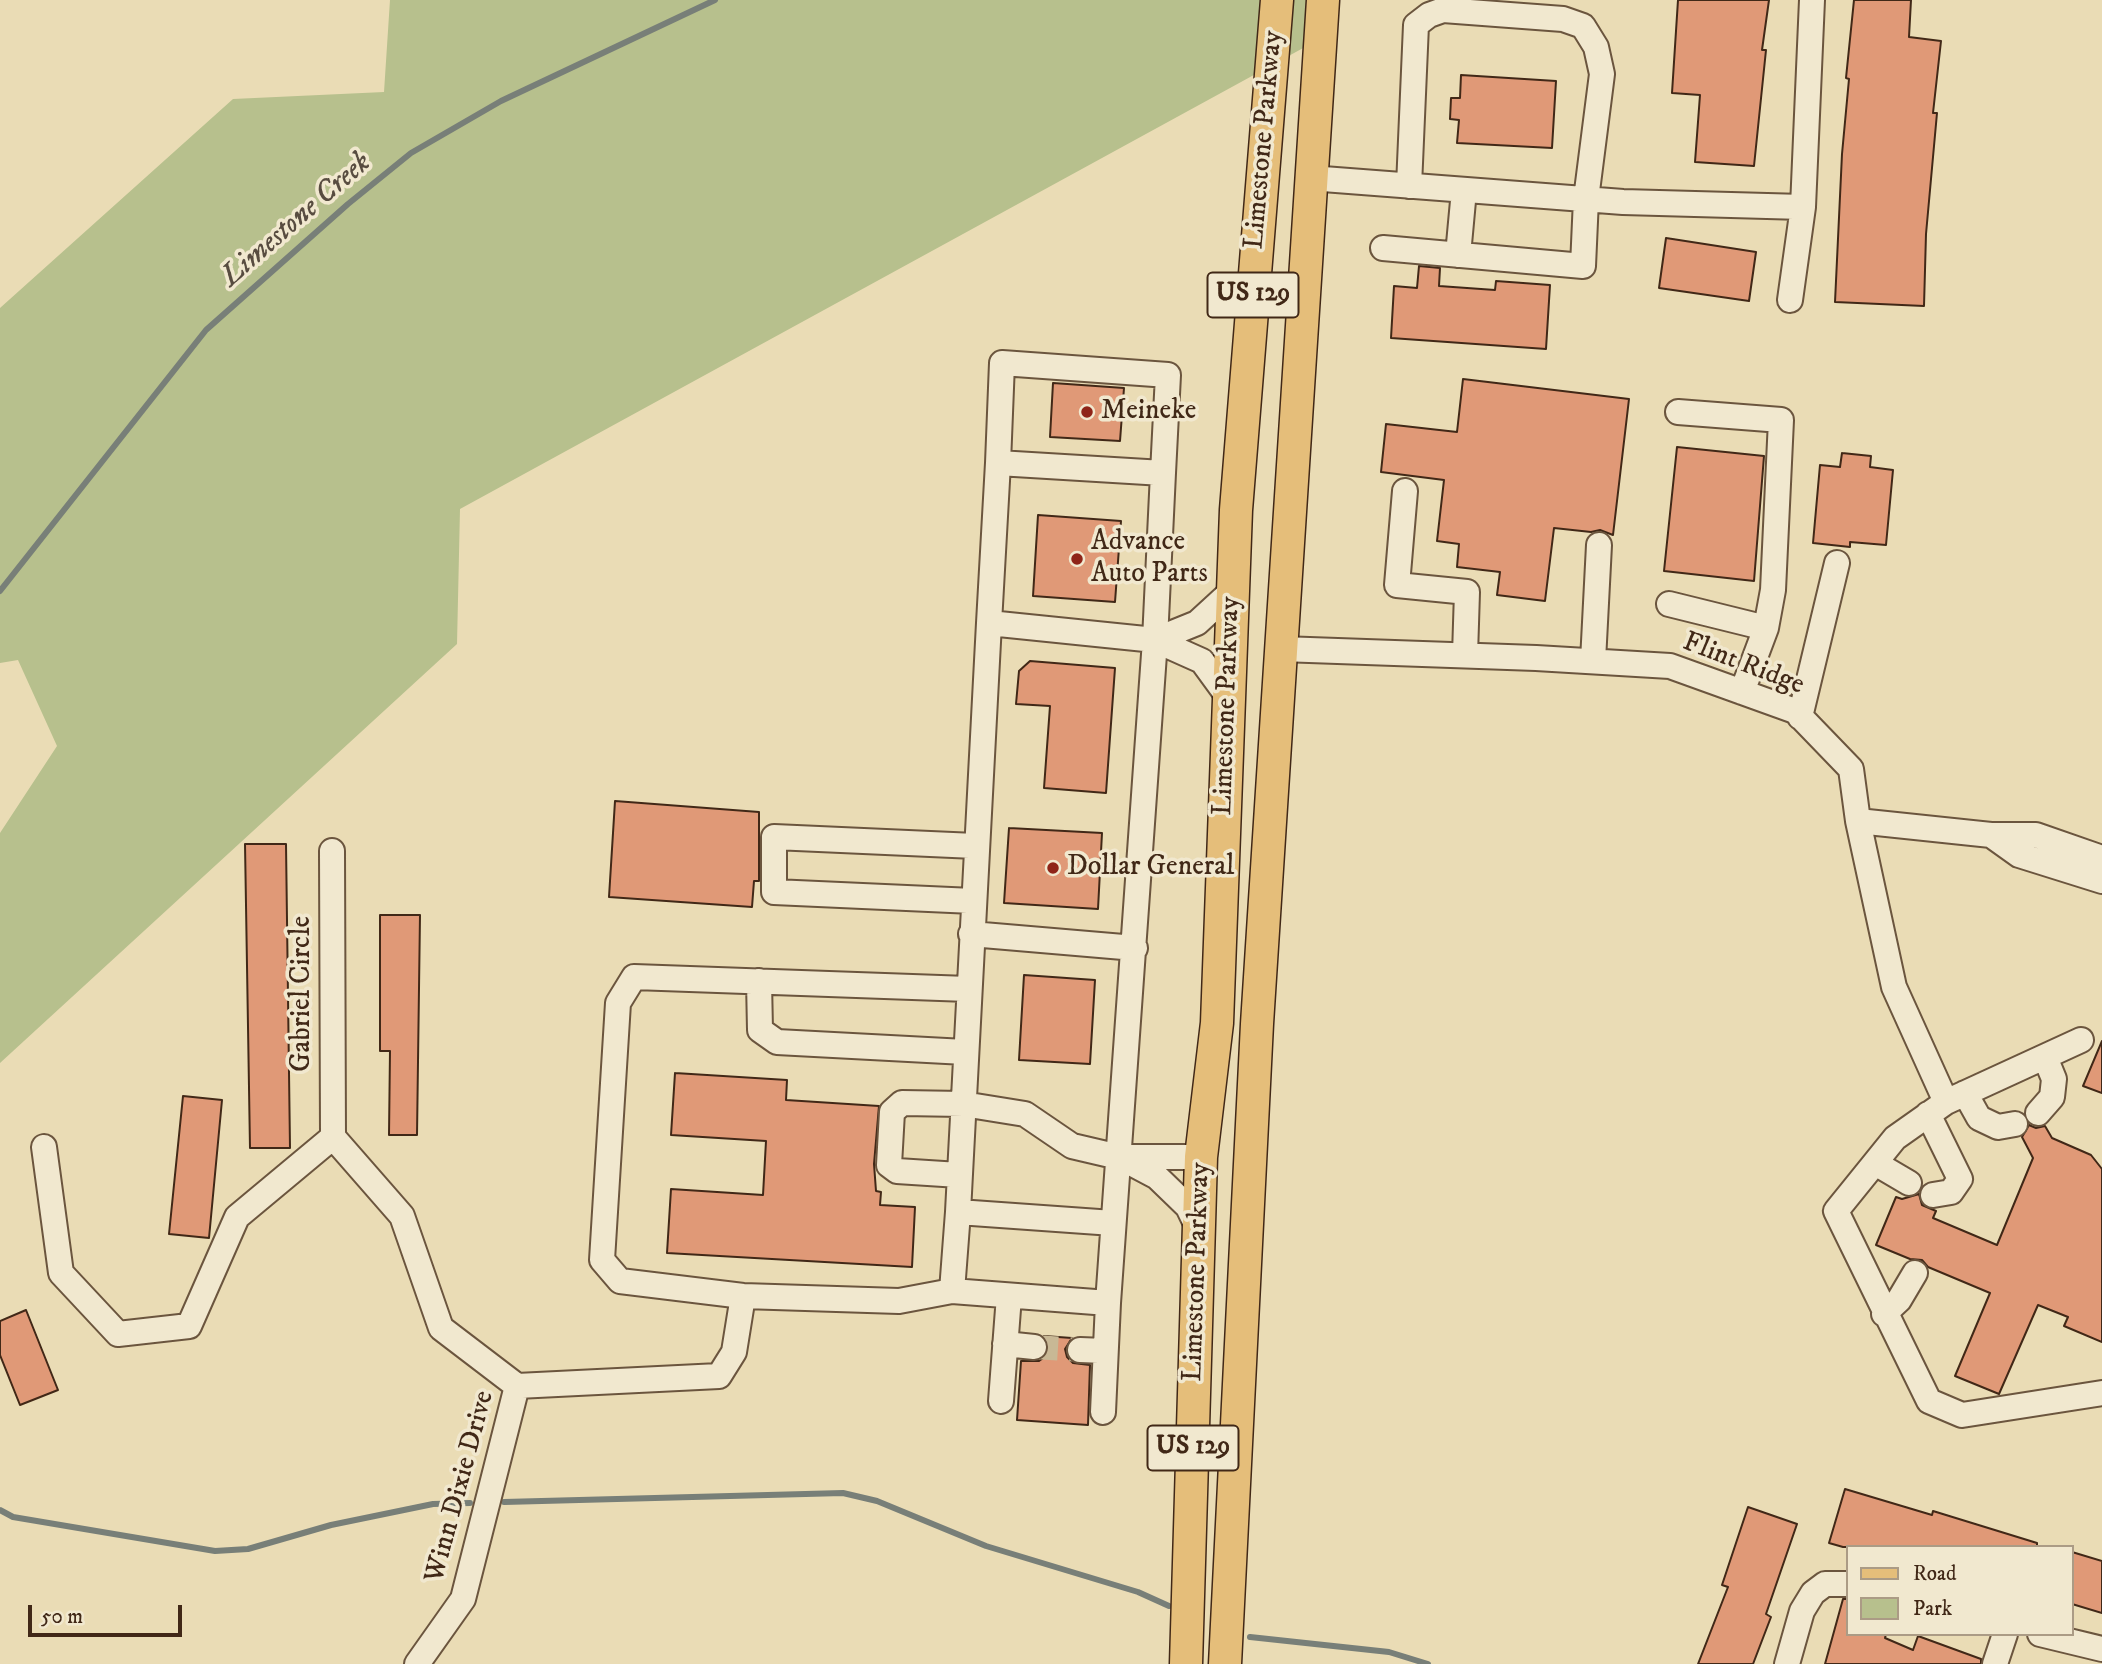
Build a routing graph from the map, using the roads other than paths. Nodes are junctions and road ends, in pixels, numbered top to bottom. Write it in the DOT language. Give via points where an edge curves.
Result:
graph roads {
  1 [pos="1277,0"];
  2 [pos="1323,0"];
  3 [pos="1812,0"];
  4 [pos="1262,174"];
  5 [pos="1310,178"];
  6 [pos="1409,186"];
  7 [pos="1464,190"];
  8 [pos="1586,199"];
  9 [pos="1803,207"];
  10 [pos="1383,248"];
  11 [pos="1458,255"];
  12 [pos="1790,300"];
  13 [pos="1678,412"];
  14 [pos="998,463"];
  15 [pos="1163,473"];
  16 [pos="1405,491"];
  17 [pos="1599,545"];
  18 [pos="1837,563"];
  19 [pos="1233,590"];
  20 [pos="1669,604"];
  21 [pos="989,623"];
  22 [pos="1766,628"];
  23 [pos="1155,640"];
  24 [pos="1281,649"];
  25 [pos="1465,655"];
  26 [pos="1593,661"];
  27 [pos="1742,692"];
  28 [pos="1229,698"];
  29 [pos="1800,717"];
  30 [pos="1858,821"];
  31 [pos="975,846"];
  32 [pos="332,851"];
  33 [pos="2058,855"];
  34 [pos="2102,858"];
  35 [pos="2102,881"];
  36 [pos="973,901"];
  37 [pos="971,934"];
  38 [pos="1135,948"];
  39 [pos="759,981"];
  40 [pos="968,989"];
  41 [pos="2081,1040"];
  42 [pos="965,1052"];
  43 [pos="2045,1057"];
  44 [pos="1946,1103"];
  45 [pos="964,1104"];
  46 [pos="2038,1113"];
  47 [pos="2015,1125"];
  48 [pos="333,1137"];
  49 [pos="44,1147"];
  50 [pos="1119,1157"];
  51 [pos="1201,1157"];
  52 [pos="1250,1161"];
  53 [pos="1875,1163"];
  54 [pos="959,1175"];
  55 [pos="1909,1182"];
  56 [pos="1933,1195"];
  57 [pos="958,1212"];
  58 [pos="1113,1223"];
  59 [pos="1200,1231"];
  60 [pos="1915,1272"];
  61 [pos="952,1291"];
  62 [pos="743,1296"];
  63 [pos="1009,1296"];
  64 [pos="1108,1303"];
  65 [pos="1884,1314"];
  66 [pos="1005,1344"];
  67 [pos="1034,1347"];
  68 [pos="1080,1350"];
  69 [pos="1105,1351"];
  70 [pos="517,1386"];
  71 [pos="2102,1393"];
  72 [pos="1001,1401"];
  73 [pos="1103,1412"];
  74 [pos="1846,1584"];
  75 [pos="2005,1636"];
  76 [pos="2048,1636"];
  77 [pos="2102,1649"];
  78 [pos="417,1664"];
  79 [pos="1186,1664"];
  80 [pos="1225,1664"];
  81 [pos="1787,1664"];
  82 [pos="1995,1664"];
  1 -- 4 [label="main road, Limestone Parkway / US 129"];
  2 -- 5 [label="main road, Limestone Parkway / US 129"];
  3 -- 9 [label="street"];
  4 -- 5 [label="main road"];
  4 -- 19 [label="main road, Limestone Parkway / US 129"];
  5 -- 6 [label="street"];
  5 -- 24 [label="main road, Limestone Parkway / US 129"];
  6 -- 7 [label="street"];
  6 -- 8 [label="street" via="1416,25 1443,10 1563,19 1583,26 1596,47 1602,74"];
  7 -- 8 [label="street"];
  7 -- 11 [label="street"];
  8 -- 9 [label="street"];
  8 -- 11 [label="street" via="1583,266"];
  9 -- 12 [label="street"];
  10 -- 11 [label="street"];
  13 -- 22 [label="street" via="1781,420 1773,590"];
  14 -- 15 [label="street"];
  14 -- 15 [label="street" via="1002,363 1168,375"];
  14 -- 21 [label="street"];
  15 -- 23 [label="street"];
  16 -- 25 [label="street" via="1397,585 1467,592"];
  17 -- 26 [label="street"];
  18 -- 29 [label="street"];
  19 -- 23 [label="street" via="1197,623"];
  19 -- 28 [label="main road, Limestone Parkway / US 129"];
  20 -- 22 [label="street"];
  21 -- 23 [label="street"];
  21 -- 31 [label="street"];
  22 -- 27 [label="street"];
  23 -- 28 [label="street" via="1202,661"];
  23 -- 38 [label="street"];
  24 -- 25 [label="street, Flint Ridge"];
  24 -- 52 [label="main road, Limestone Parkway / US 129"];
  25 -- 26 [label="street, Flint Ridge"];
  26 -- 27 [label="street, Flint Ridge" via="1670,666"];
  27 -- 29 [label="street, Flint Ridge"];
  28 -- 51 [label="main road, Limestone Parkway / US 129" via="1217,1023"];
  29 -- 30 [label="street, Flint Ridge" via="1851,769"];
  30 -- 33 [label="street" via="1991,835 2036,835"];
  30 -- 44 [label="street, Flint Ridge" via="1894,987"];
  31 -- 36 [label="street"];
  31 -- 36 [label="street" via="774,837 774,892"];
  32 -- 48 [label="street, Gabriel Circle"];
  33 -- 34 [label="street"];
  33 -- 35 [label="street"];
  36 -- 37 [label="street"];
  37 -- 38 [label="street"];
  37 -- 40 [label="street"];
  38 -- 50 [label="street"];
  39 -- 40 [label="street"];
  39 -- 42 [label="street" via="760,1030 777,1042"];
  39 -- 62 [label="street" via="634,976 618,1003 602,1260 620,1281"];
  40 -- 42 [label="street"];
  41 -- 43 [label="street"];
  42 -- 45 [label="street"];
  43 -- 44 [label="street"];
  43 -- 46 [label="street" via="2054,1079 2052,1097"];
  44 -- 47 [label="street" via="1998,1127"];
  44 -- 53 [label="street" via="1895,1138"];
  44 -- 56 [label="street" via="1960,1179 1951,1192"];
  45 -- 50 [label="street" via="1025,1114 1072,1146"];
  45 -- 54 [label="street"];
  45 -- 54 [label="street" via="902,1103 892,1112 889,1165 897,1171"];
  48 -- 49 [label="street" via="237,1217 189,1326 118,1334 61,1273"];
  48 -- 70 [label="street" via="402,1216 442,1328"];
  50 -- 51 [label="street"];
  50 -- 58 [label="street"];
  50 -- 59 [label="street" via="1157,1177 1188,1207"];
  51 -- 52 [label="main road"];
  51 -- 59 [label="main road, Limestone Parkway / US 129"];
  52 -- 80 [label="main road, Limestone Parkway / US 129"];
  53 -- 55 [label="street"];
  53 -- 65 [label="street" via="1836,1211"];
  54 -- 57 [label="street"];
  57 -- 58 [label="street"];
  57 -- 61 [label="street"];
  58 -- 64 [label="street"];
  59 -- 79 [label="main road, Limestone Parkway / US 129"];
  60 -- 65 [label="street" via="1899,1300"];
  61 -- 62 [label="street" via="899,1301"];
  61 -- 63 [label="street"];
  62 -- 70 [label="street, Winn Dixie Drive" via="734,1352 719,1376"];
  63 -- 64 [label="street"];
  63 -- 66 [label="street"];
  64 -- 69 [label="street"];
  65 -- 71 [label="street" via="1929,1402 1962,1415"];
  66 -- 67 [label="street"];
  66 -- 72 [label="street"];
  68 -- 69 [label="street"];
  69 -- 73 [label="street"];
  70 -- 78 [label="street, Winn Dixie Drive" via="463,1599"];
  74 -- 81 [label="street" via="1825,1584 1813,1593 1802,1611"];
  75 -- 82 [label="street"];
  76 -- 77 [label="street"];
}
